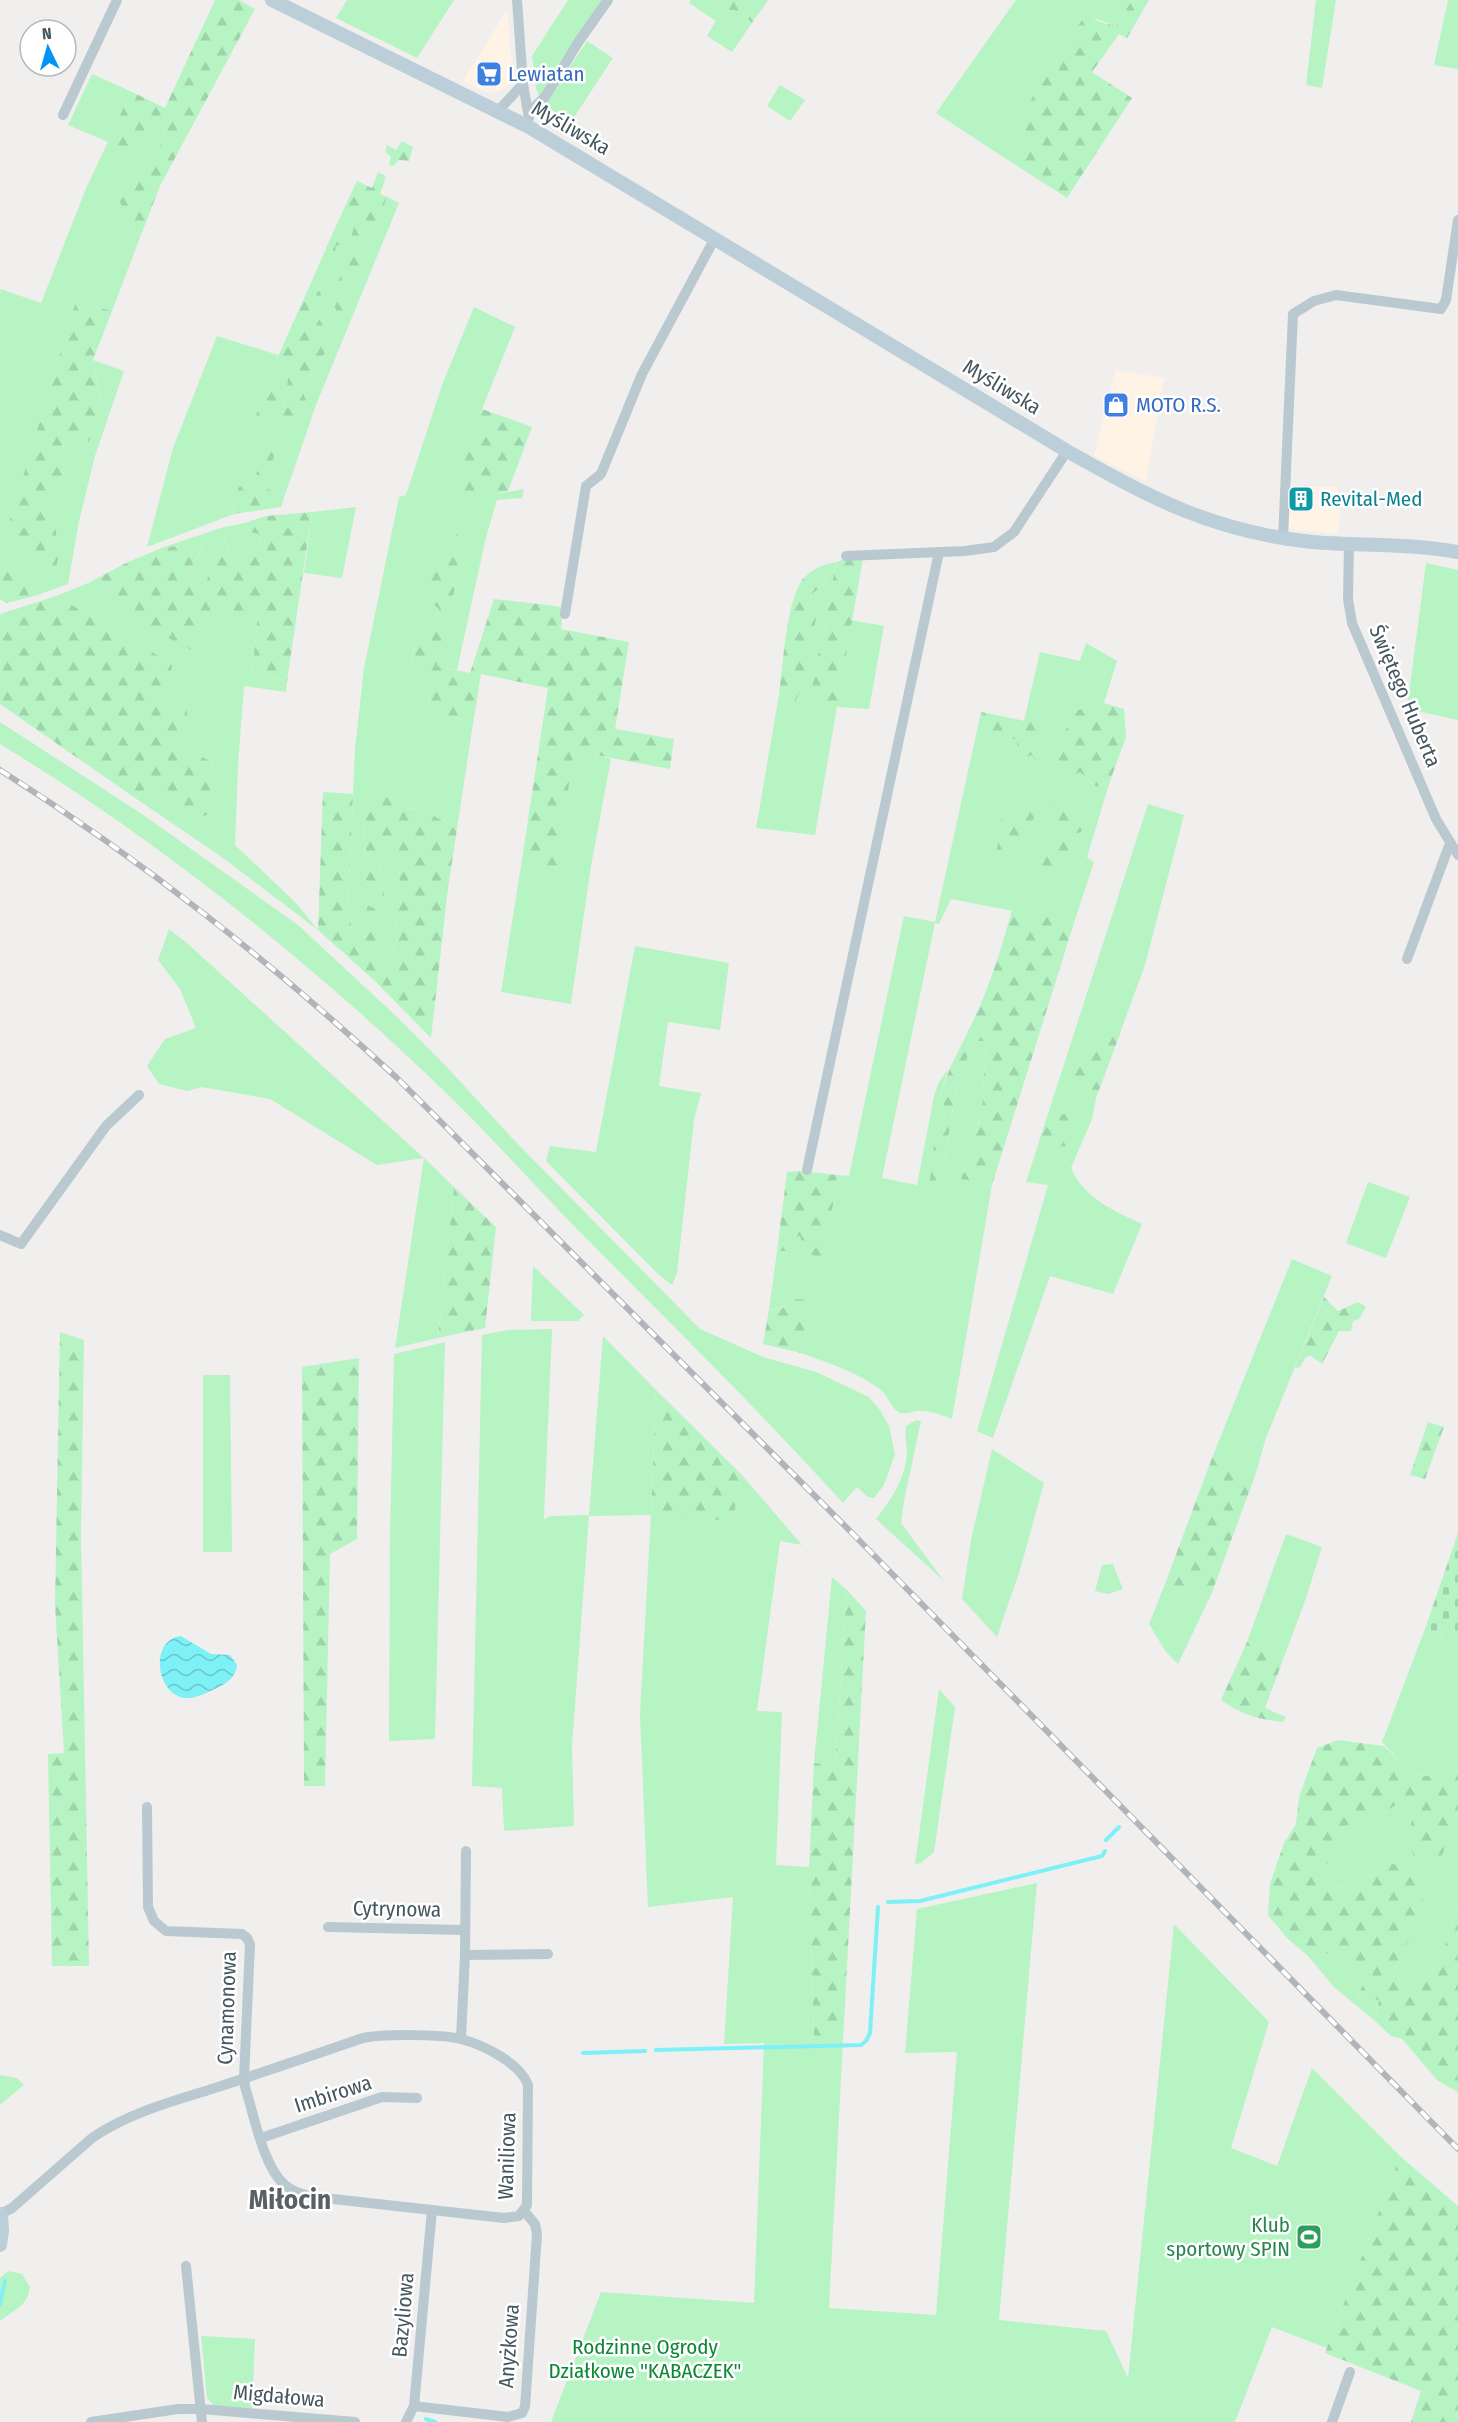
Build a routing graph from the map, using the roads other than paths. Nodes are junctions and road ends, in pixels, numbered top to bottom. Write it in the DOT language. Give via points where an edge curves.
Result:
graph roads {
  1 [pos="117,0"];
  2 [pos="272,0"];
  3 [pos="517,0"];
  4 [pos="608,0"];
  5 [pos="523,84"];
  6 [pos="498,111"];
  7 [pos="530,112"];
  8 [pos="63,115"];
  9 [pos="529,127"];
  10 [pos="1458,220"];
  11 [pos="715,238"];
  12 [pos="1066,451"];
  13 [pos="1283,538"];
  14 [pos="1349,543"];
  15 [pos="939,552"];
  16 [pos="1458,552"];
  17 [pos="846,556"];
  18 [pos="566,614"];
  19 [pos="1450,843"];
  20 [pos="1458,855"];
  21 [pos="1407,959"];
  22 [pos="139,1095"];
  23 [pos="807,1170"];
  24 [pos="0,1235"];
  25 [pos="147,1807"];
  26 [pos="466,1851"];
  27 [pos="328,1927"];
  28 [pos="465,1930"];
  29 [pos="548,1954"];
  30 [pos="465,1955"];
  31 [pos="461,2039"];
  32 [pos="244,2078"];
  33 [pos="417,2098"];
  34 [pos="261,2138"];
  35 [pos="432,2210"];
  36 [pos="524,2211"];
  37 [pos="1,2213"];
  38 [pos="0,2245"];
  39 [pos="186,2266"];
  40 [pos="1350,2372"];
  41 [pos="414,2406"];
  42 [pos="201,2409"];
  43 [pos="91,2422"];
  44 [pos="202,2422"];
  45 [pos="355,2422"];
  46 [pos="406,2422"];
  47 [pos="1332,2422"];
  1 -- 8 [label="street"];
  2 -- 6 [label="street, Myśliwska"];
  3 -- 5 [label="street"];
  4 -- 7 [label="street" via="545,97"];
  5 -- 6 [label="street"];
  5 -- 7 [label="street"];
  6 -- 9 [label="street, Myśliwska"];
  7 -- 9 [label="street"];
  9 -- 11 [label="street, Myśliwska"];
  10 -- 13 [label="street" via="1446,300 1441,309 1336,295 1314,301 1293,314"];
  11 -- 12 [label="street, Myśliwska"];
  11 -- 18 [label="street" via="642,374 601,474 586,486"];
  12 -- 13 [label="street, Myśliwska" via="1184,512 1231,528"];
  12 -- 15 [label="street" via="1014,532 994,547"];
  13 -- 14 [label="street, Myśliwska"];
  14 -- 16 [label="street, Myśliwska" via="1401,544"];
  14 -- 19 [label="street, Świętego Huberta" via="1348,599 1352,623 1436,819"];
  15 -- 17 [label="street"];
  15 -- 23 [label="street"];
  19 -- 20 [label="street, Świętego Huberta"];
  19 -- 21 [label="street"];
  22 -- 24 [label="street" via="106,1126 21,1244"];
  25 -- 32 [label="street, Cynamonowa" via="148,1907 154,1921 166,1931 242,1934 250,1944"];
  26 -- 28 [label="street, Cytrynowa"];
  27 -- 28 [label="street, Cytrynowa"];
  28 -- 30 [label="street, Cytrynowa"];
  29 -- 30 [label="street"];
  30 -- 31 [label="street, Cytrynowa"];
  31 -- 32 [label="street, Waniliowa" via="372,2036"];
  31 -- 36 [label="street, Waniliowa" via="515,2065 528,2085"];
  32 -- 34 [label="street, Waniliowa"];
  32 -- 37 [label="street, Waniliowa" via="106,2128 20,2202"];
  33 -- 34 [label="street, Imbirowa" via="382,2097"];
  34 -- 35 [label="street, Waniliowa" via="276,2175 302,2194"];
  35 -- 36 [label="street, Waniliowa" via="504,2218 519,2216"];
  35 -- 41 [label="street, Bazyliowa"];
  36 -- 41 [label="street, Anyżkowa" via="535,2224 537,2234 522,2413 508,2417"];
  37 -- 38 [label="street"];
  39 -- 42 [label="street"];
  40 -- 47 [label="street"];
  41 -- 46 [label="street, Bazyliowa"];
  42 -- 43 [label="street, Migdałowa"];
  42 -- 44 [label="street"];
  42 -- 45 [label="street, Migdałowa"];
}
